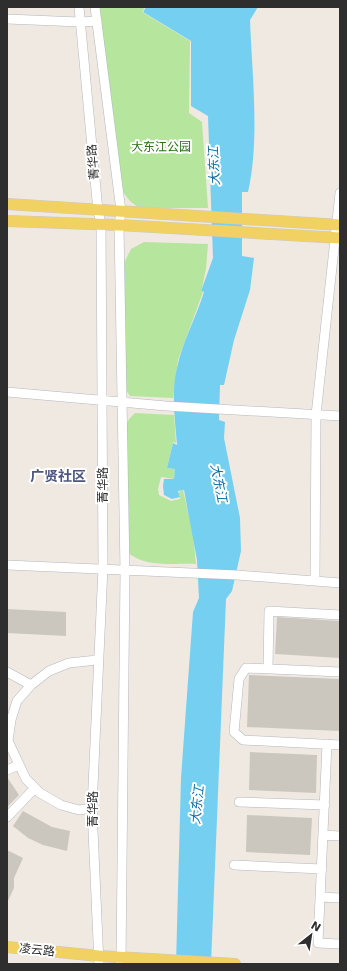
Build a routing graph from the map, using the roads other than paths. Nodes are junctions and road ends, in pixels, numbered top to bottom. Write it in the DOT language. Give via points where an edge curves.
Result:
graph roads {
  1 [pos="79,7"];
  2 [pos="95,7"];
  3 [pos="7,19"];
  4 [pos="97,21"];
  5 [pos="80,22"];
  6 [pos="340,193"];
  7 [pos="7,204"];
  8 [pos="98,211"];
  9 [pos="121,211"];
  10 [pos="7,221"];
  11 [pos="101,224"];
  12 [pos="119,225"];
  13 [pos="338,225"];
  14 [pos="338,238"];
  15 [pos="7,392"];
  16 [pos="103,401"];
  17 [pos="123,402"];
  18 [pos="316,415"];
  19 [pos="340,416"];
  20 [pos="7,565"];
  21 [pos="103,568"];
  22 [pos="125,571"];
  23 [pos="315,581"];
  24 [pos="340,583"];
  25 [pos="340,615"];
  26 [pos="97,660"];
  27 [pos="268,669"];
  28 [pos="7,672"];
  29 [pos="340,672"];
  30 [pos="31,684"];
  31 [pos="11,708"];
  32 [pos="8,738"];
  33 [pos="328,744"];
  34 [pos="340,745"];
  35 [pos="19,765"];
  36 [pos="7,770"];
  37 [pos="35,788"];
  38 [pos="239,802"];
  39 [pos="325,805"];
  40 [pos="92,808"];
  41 [pos="7,817"];
  42 [pos="323,835"];
  43 [pos="340,836"];
  44 [pos="234,865"];
  45 [pos="322,869"];
  46 [pos="320,897"];
  47 [pos="340,898"];
  48 [pos="340,944"];
  49 [pos="7,947"];
  50 [pos="99,960"];
  51 [pos="121,960"];
  52 [pos="235,964"];
  1 -- 5 [label="street, 菁华路"];
  2 -- 4 [label="street"];
  3 -- 5 [label="street"];
  4 -- 5 [label="street"];
  4 -- 9 [label="street"];
  5 -- 8 [label="street, 菁华路"];
  6 -- 13 [label="street"];
  7 -- 8 [label="main road"];
  8 -- 9 [label="main road"];
  8 -- 11 [label="street, 菁华路"];
  9 -- 12 [label="street"];
  9 -- 13 [label="main road"];
  10 -- 11 [label="main road"];
  11 -- 12 [label="main road"];
  11 -- 16 [label="street, 菁华路"];
  12 -- 14 [label="main road"];
  12 -- 17 [label="street"];
  13 -- 14 [label="street"];
  14 -- 18 [label="street"];
  15 -- 16 [label="street"];
  16 -- 17 [label="street"];
  16 -- 21 [label="street, 菁华路"];
  17 -- 18 [label="street"];
  17 -- 22 [label="street"];
  18 -- 19 [label="street"];
  18 -- 23 [label="street"];
  20 -- 21 [label="street"];
  21 -- 22 [label="street"];
  21 -- 26 [label="street, 菁华路"];
  22 -- 23 [label="street"];
  22 -- 51 [label="street"];
  23 -- 24 [label="street"];
  25 -- 27 [label="street" via="270,611"];
  26 -- 30 [label="street" via="69,663 49,671"];
  26 -- 40 [label="street, 菁华路"];
  27 -- 29 [label="street"];
  27 -- 33 [label="street" via="246,668 239,679 234,732 243,740"];
  28 -- 30 [label="street"];
  30 -- 31 [label="street"];
  31 -- 32 [label="street"];
  32 -- 35 [label="street"];
  33 -- 34 [label="street"];
  33 -- 39 [label="street"];
  35 -- 36 [label="street"];
  35 -- 37 [label="street" via="26,779"];
  37 -- 40 [label="street" via="61,805 79,810"];
  37 -- 41 [label="street"];
  38 -- 39 [label="street"];
  39 -- 42 [label="street"];
  40 -- 50 [label="street, 菁华路"];
  42 -- 43 [label="street"];
  42 -- 45 [label="street"];
  44 -- 45 [label="street"];
  45 -- 46 [label="street"];
  46 -- 47 [label="street"];
  46 -- 48 [label="street" via="318,943"];
  49 -- 50 [label="main road, 凌云路"];
  50 -- 51 [label="main road, 凌云路"];
  51 -- 52 [label="main road, 凌云路"];
}
